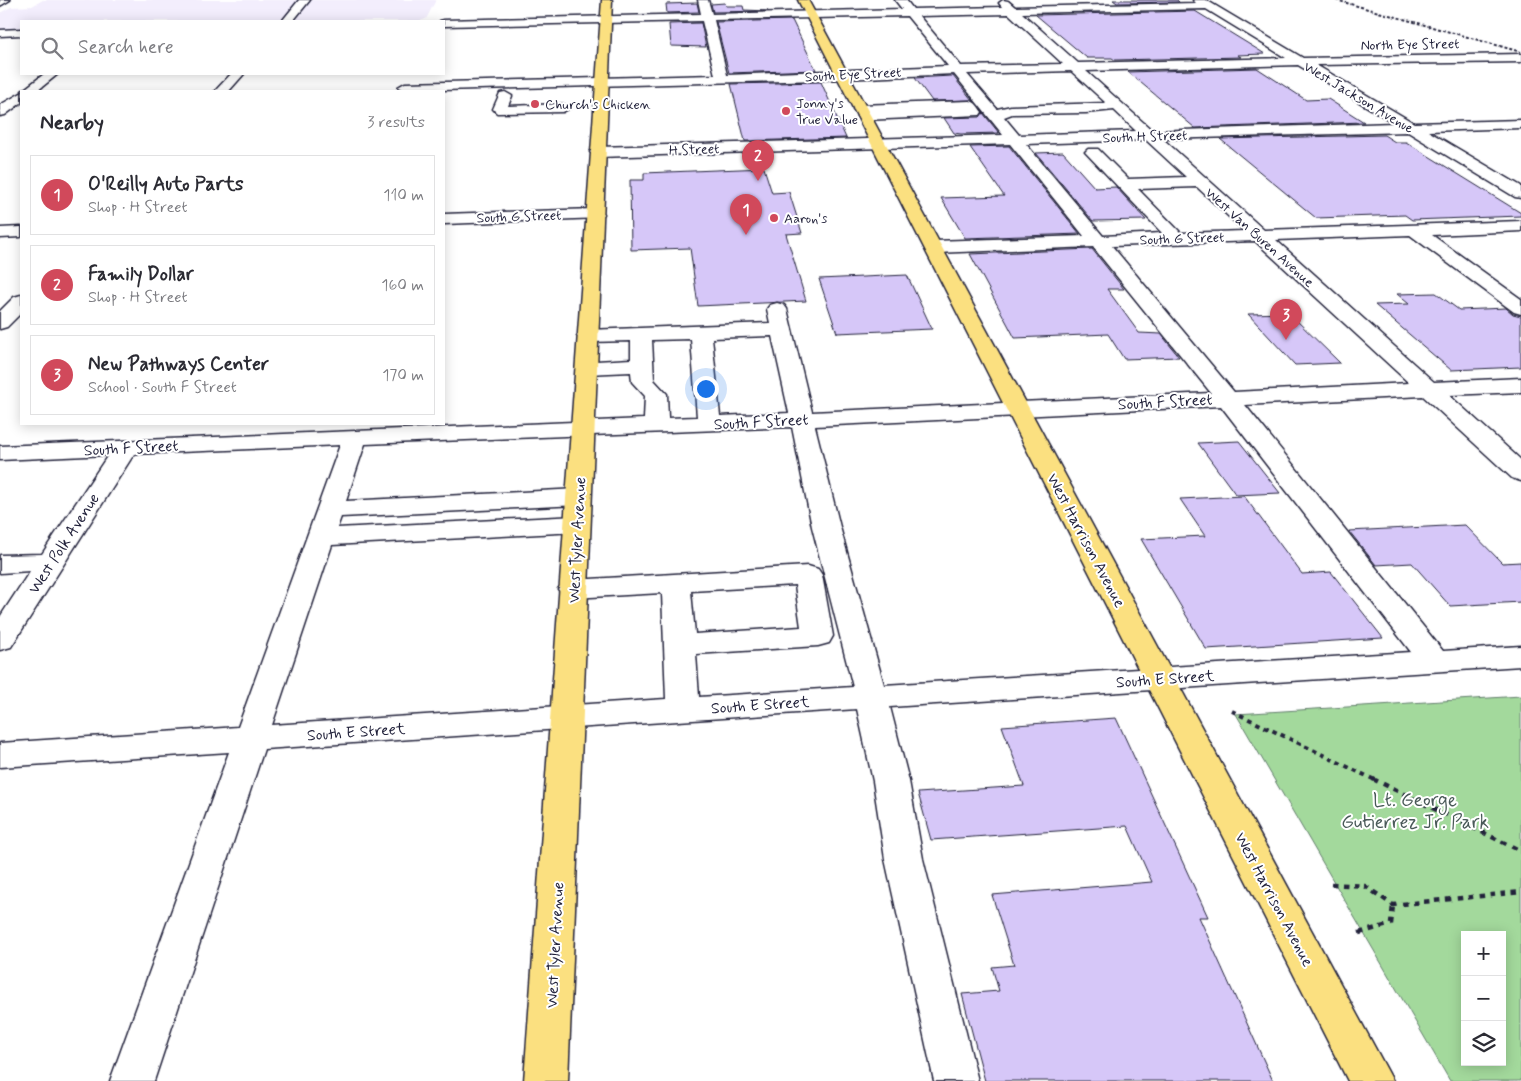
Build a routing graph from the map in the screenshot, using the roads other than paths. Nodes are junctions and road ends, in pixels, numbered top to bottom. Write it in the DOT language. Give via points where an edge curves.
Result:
graph roads {
  1 [pos="5,0"];
  2 [pos="305,0"];
  3 [pos="0,2"];
  4 [pos="706,2"];
  5 [pos="1203,3"];
  6 [pos="755,4"];
  7 [pos="1006,5"];
  8 [pos="804,6"];
  9 [pos="906,6"];
  10 [pos="606,10"];
  11 [pos="707,17"];
  12 [pos="441,19"];
  13 [pos="287,20"];
  14 [pos="0,32"];
  15 [pos="20,32"];
  16 [pos="1521,58"];
  17 [pos="1300,61"];
  18 [pos="1074,67"];
  19 [pos="958,70"];
  20 [pos="842,74"];
  21 [pos="51,75"];
  22 [pos="237,75"];
  23 [pos="411,75"];
  24 [pos="722,79"];
  25 [pos="602,82"];
  26 [pos="404,89"];
  27 [pos="29,90"];
  28 [pos="223,90"];
  29 [pos="505,96"];
  30 [pos="20,98"];
  31 [pos="1107,106"];
  32 [pos="563,108"];
  33 [pos="20,110"];
  34 [pos="989,110"];
  35 [pos="1,111"];
  36 [pos="862,112"];
  37 [pos="1131,119"];
  38 [pos="1026,120"];
  39 [pos="1108,122"];
  40 [pos="1521,124"];
  41 [pos="1411,128"];
  42 [pos="1149,136"];
  43 [pos="1015,139"];
  44 [pos="878,143"];
  45 [pos="598,152"];
  46 [pos="1093,152"];
  47 [pos="1200,182"];
  48 [pos="1124,184"];
  49 [pos="1521,193"];
  50 [pos="595,214"];
  51 [pos="445,219"];
  52 [pos="1521,226"];
  53 [pos="1414,230"];
  54 [pos="20,232"];
  55 [pos="0,233"];
  56 [pos="1258,235"];
  57 [pos="1176,238"];
  58 [pos="1099,241"];
  59 [pos="934,247"];
  60 [pos="20,302"];
  61 [pos="1521,308"];
  62 [pos="0,323"];
  63 [pos="701,332"];
  64 [pos="641,334"];
  65 [pos="588,336"];
  66 [pos="642,364"];
  67 [pos="587,367"];
  68 [pos="1521,385"];
  69 [pos="1429,389"];
  70 [pos="1226,397"];
  71 [pos="1018,409"];
  72 [pos="801,420"];
  73 [pos="709,424"];
  74 [pos="656,426"];
  75 [pos="582,429"];
  76 [pos="231,433"];
  77 [pos="355,437"];
  78 [pos="126,447"];
  79 [pos="0,453"];
  80 [pos="1521,473"];
  81 [pos="577,511"];
  82 [pos="325,524"];
  83 [pos="51,562"];
  84 [pos="0,564"];
  85 [pos="841,581"];
  86 [pos="676,582"];
  87 [pos="809,584"];
  88 [pos="573,589"];
  89 [pos="856,635"];
  90 [pos="818,636"];
  91 [pos="0,640"];
  92 [pos="680,645"];
  93 [pos="1521,656"];
  94 [pos="1435,662"];
  95 [pos="1160,678"];
  96 [pos="871,697"];
  97 [pos="683,709"];
  98 [pos="567,717"];
  99 [pos="251,738"];
  100 [pos="0,755"];
  101 [pos="132,1081"];
  102 [pos="546,1081"];
  103 [pos="956,1081"];
  104 [pos="1371,1081"];
  1 -- 3 [label="street"];
  2 -- 13 [label="street"];
  4 -- 11 [label="street"];
  5 -- 7 [label="street"];
  5 -- 17 [label="street, West Jackson Avenue"];
  6 -- 8 [label="street" via="756,8"];
  7 -- 9 [label="street"];
  7 -- 18 [label="street, West Van Buren Avenue"];
  8 -- 9 [label="street"];
  8 -- 11 [label="street"];
  8 -- 20 [label="main road, West Harrison Avenue"];
  9 -- 19 [label="street"];
  10 -- 11 [label="street"];
  10 -- 12 [label="street"];
  10 -- 25 [label="main road, West Tyler Avenue"];
  11 -- 24 [label="street"];
  14 -- 15 [label="street"];
  16 -- 17 [label="street, North Eye Street"];
  17 -- 18 [label="street, South Eye Street"];
  17 -- 41 [label="street, West Jackson Avenue"];
  18 -- 19 [label="street, South Eye Street"];
  18 -- 31 [label="street, West Van Buren Avenue"];
  19 -- 20 [label="street, South Eye Street"];
  19 -- 34 [label="street"];
  20 -- 24 [label="street, South Eye Street"];
  20 -- 36 [label="main road, West Harrison Avenue"];
  21 -- 27 [label="street"];
  22 -- 28 [label="street"];
  23 -- 26 [label="street"];
  24 -- 25 [label="street, South Eye Street"];
  25 -- 26 [label="street, South Eye Street"];
  25 -- 45 [label="main road, West Tyler Avenue"];
  29 -- 32 [label="street" via="502,110"];
  30 -- 35 [label="street"];
  31 -- 34 [label="street"];
  31 -- 37 [label="street, West Van Buren Avenue"];
  33 -- 35 [label="street"];
  34 -- 36 [label="street"];
  34 -- 38 [label="street"];
  34 -- 43 [label="street"];
  36 -- 44 [label="main road, West Harrison Avenue"];
  37 -- 38 [label="street"];
  37 -- 42 [label="street, West Van Buren Avenue"];
  38 -- 39 [label="street" via="1057,124"];
  40 -- 41 [label="street, South H Street"];
  41 -- 42 [label="street, South H Street"];
  41 -- 49 [label="street, West Jackson Avenue"];
  42 -- 43 [label="street, South H Street"];
  42 -- 47 [label="street, West Van Buren Avenue"];
  43 -- 44 [label="street, South H Street"];
  43 -- 58 [label="street"];
  44 -- 45 [label="street, H Street"];
  44 -- 59 [label="main road, West Harrison Avenue"];
  45 -- 50 [label="main road, West Tyler Avenue"];
  46 -- 48 [label="street"];
  47 -- 48 [label="street"];
  47 -- 56 [label="street, West Van Buren Avenue"];
  48 -- 57 [label="street"];
  50 -- 51 [label="street, South G Street"];
  50 -- 65 [label="main road, West Tyler Avenue"];
  52 -- 53 [label="street, South G Street"];
  53 -- 56 [label="street, South G Street"];
  53 -- 61 [label="street"];
  54 -- 55 [label="street"];
  56 -- 57 [label="street, South G Street"];
  56 -- 69 [label="street, West Van Buren Avenue"];
  57 -- 58 [label="street, South G Street"];
  58 -- 59 [label="street, South G Street"];
  58 -- 70 [label="street"];
  59 -- 71 [label="main road, West Harrison Avenue"];
  60 -- 62 [label="street"];
  63 -- 64 [label="street"];
  63 -- 72 [label="street" via="779,319"];
  63 -- 73 [label="street"];
  64 -- 65 [label="street"];
  64 -- 66 [label="street"];
  65 -- 67 [label="main road, West Tyler Avenue"];
  66 -- 67 [label="street"];
  66 -- 74 [label="street" via="643,382 656,394"];
  67 -- 75 [label="main road, West Tyler Avenue"];
  68 -- 69 [label="street, South F Street"];
  69 -- 70 [label="street, South F Street"];
  69 -- 80 [label="street, West Van Buren Avenue"];
  70 -- 71 [label="street, South F Street"];
  70 -- 94 [label="street"];
  71 -- 72 [label="street, South F Street"];
  71 -- 95 [label="main road, West Harrison Avenue"];
  72 -- 73 [label="street, South F Street"];
  72 -- 85 [label="street"];
  73 -- 74 [label="street, South F Street"];
  74 -- 75 [label="street, South F Street"];
  75 -- 77 [label="street, South F Street"];
  75 -- 81 [label="main road, West Tyler Avenue"];
  76 -- 77 [label="street, South F Street"];
  76 -- 78 [label="street, South F Street"];
  77 -- 82 [label="street"];
  78 -- 79 [label="street, South F Street"];
  78 -- 83 [label="street, West Polk Avenue"];
  81 -- 82 [label="street"];
  81 -- 88 [label="main road, West Tyler Avenue"];
  82 -- 99 [label="street"];
  83 -- 84 [label="street"];
  83 -- 91 [label="street, West Polk Avenue"];
  85 -- 87 [label="street"];
  85 -- 89 [label="street"];
  86 -- 87 [label="street" via="808,575"];
  86 -- 88 [label="street"];
  86 -- 92 [label="street"];
  87 -- 90 [label="street"];
  88 -- 98 [label="main road, West Tyler Avenue"];
  89 -- 90 [label="street"];
  89 -- 96 [label="street"];
  90 -- 92 [label="street"];
  92 -- 97 [label="street"];
  93 -- 94 [label="street, South E Street"];
  94 -- 95 [label="street, South E Street"];
  95 -- 96 [label="street, South E Street"];
  95 -- 104 [label="main road, West Harrison Avenue"];
  96 -- 97 [label="street, South E Street"];
  96 -- 103 [label="street" via="891,781 906,869"];
  97 -- 98 [label="street, South E Street"];
  98 -- 99 [label="street, South E Street"];
  98 -- 102 [label="main road, West Tyler Avenue"];
  99 -- 100 [label="street, South E Street"];
  99 -- 101 [label="street"];
}
